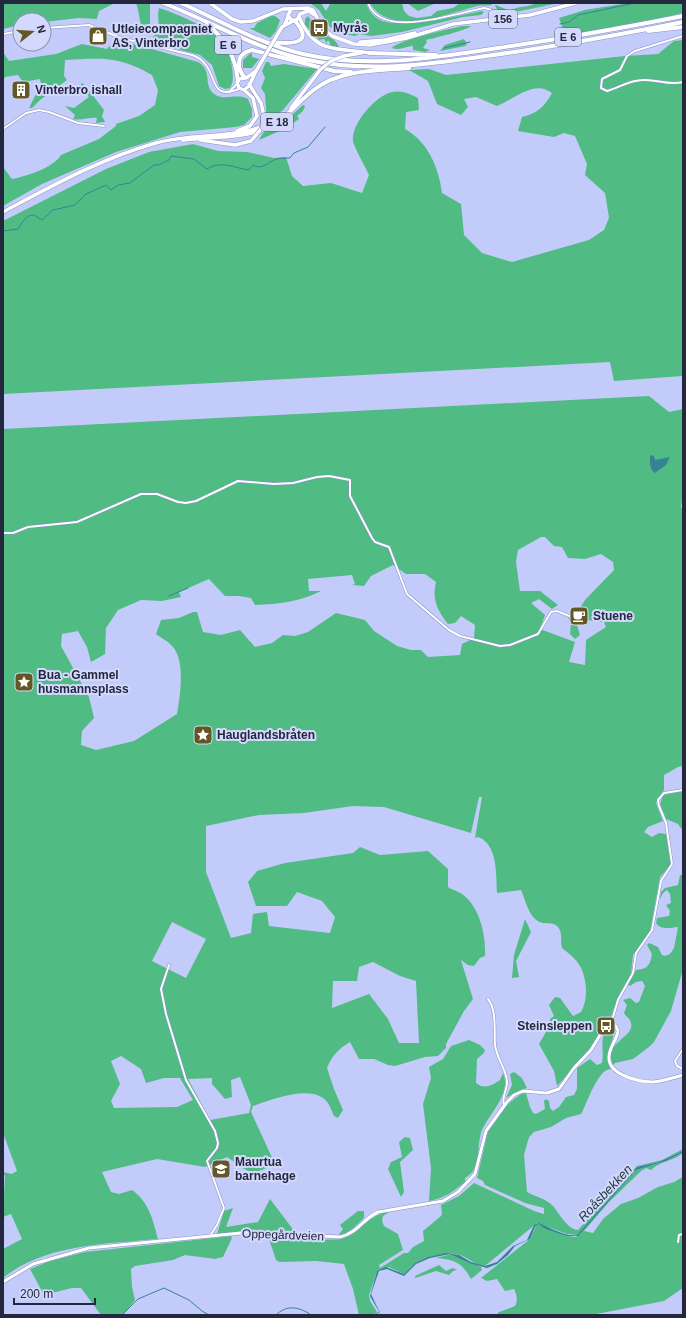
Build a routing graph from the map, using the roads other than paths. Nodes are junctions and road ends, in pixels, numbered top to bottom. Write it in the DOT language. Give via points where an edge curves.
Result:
graph roads {
  1 [pos="163,3"];
  2 [pos="181,3"];
  3 [pos="210,3"];
  4 [pos="368,3"];
  5 [pos="576,3"];
  6 [pos="296,9"];
  7 [pos="280,10"];
  8 [pos="291,10"];
  9 [pos="315,15"];
  10 [pos="288,16"];
  11 [pos="299,16"];
  12 [pos="683,16"];
  13 [pos="202,20"];
  14 [pos="495,20"];
  15 [pos="294,21"];
  16 [pos="683,22"];
  17 [pos="283,26"];
  18 [pos="52,27"];
  19 [pos="683,27"];
  20 [pos="634,32"];
  21 [pos="683,36"];
  22 [pos="263,41"];
  23 [pos="370,53"];
  24 [pos="453,55"];
  25 [pos="425,64"];
  26 [pos="358,72"];
  27 [pos="253,75"];
  28 [pos="245,78"];
  29 [pos="238,82"];
  30 [pos="683,82"];
  31 [pos="249,84"];
  32 [pos="242,89"];
  33 [pos="229,92"];
  34 [pos="104,126"];
  35 [pos="3,129"];
  36 [pos="220,134"];
  37 [pos="183,140"];
  38 [pos="3,213"];
  39 [pos="3,533"];
  40 [pos="574,618"];
  41 [pos="683,790"];
  42 [pos="169,965"];
  43 [pos="488,999"];
  44 [pos="611,1024"];
  45 [pos="683,1049"];
  46 [pos="683,1069"];
  47 [pos="683,1075"];
  48 [pos="504,1105"];
  49 [pos="683,1234"];
  50 [pos="209,1236"];
  51 [pos="678,1242"];
  52 [pos="3,1282"];
  1 -- 13 [label="highway, E 6"];
  2 -- 22 [label="highway, E 6"];
  3 -- 7 [label="main road" via="232,19 241,22 253,21"];
  4 -- 14 [label="street" via="376,16 393,22 436,19 485,8 490,10"];
  5 -- 14 [label="main road, 156" via="530,16"];
  6 -- 8 [label="main road"];
  6 -- 9 [label="main road" via="308,8 313,10"];
  6 -- 11 [label="main road"];
  7 -- 8 [label="main road"];
  7 -- 10 [label="main road"];
  8 -- 10 [label="main road"];
  9 -- 11 [label="main road" via="308,11"];
  9 -- 14 [label="main road, 156" via="330,34 347,42 362,45 385,43 453,24"];
  10 -- 15 [label="main road"];
  10 -- 17 [label="main road"];
  11 -- 15 [label="main road"];
  11 -- 23 [label="main road" via="309,35 319,44 335,50"];
  12 -- 24 [label="highway, E 6"];
  13 -- 25 [label="highway, E 6" via="264,47 314,61 363,67"];
  13 -- 29 [label="highway, E 6" via="220,35 229,47"];
  15 -- 17 [label="main road"];
  15 -- 22 [label="highway, E 6" via="302,33 302,38 298,42 288,44"];
  16 -- 20 [label="highway, E 6"];
  17 -- 27 [label="main road, bridge"];
  18 -- 33 [label="street" via="89,25 121,38 196,56 208,66 218,89"];
  19 -- 20 [label="highway"];
  20 -- 25 [label="highway, E 6"];
  21 -- 30 [label="street" via="635,51 627,56 620,70 602,79 601,88 607,91 636,80 653,80 672,85"];
  22 -- 24 [label="highway, E 6" via="302,54 352,61 394,61"];
  23 -- 24 [label="highway, E 18"];
  23 -- 36 [label="main road, E 18, bridge" via="344,56 331,61 320,70 294,105 276,120 253,130"];
  25 -- 26 [label="highway, E 18"];
  26 -- 28 [label="highway, E 6" via="334,71 252,50 243,54 239,60 239,68"];
  26 -- 37 [label="highway, E 18" via="324,83 283,118 263,130"];
  27 -- 28 [label="main road"];
  27 -- 31 [label="main road"];
  28 -- 29 [label="main road"];
  28 -- 31 [label="main road, E 6"];
  29 -- 32 [label="main road, E 6"];
  29 -- 33 [label="street"];
  31 -- 32 [label="main road"];
  31 -- 37 [label="main road, E 6, bridge" via="261,102 264,116 261,129 251,141 234,145 204,140"];
  32 -- 33 [label="street"];
  32 -- 36 [label="main road, E 6" via="252,95 255,101 255,122 244,130"];
  34 -- 35 [label="street" via="78,124 39,110 26,113"];
  36 -- 38 [label="main road, E 18" via="170,140 134,150 58,183"];
  37 -- 38 [label="main road, E 18" via="157,145 123,157 58,185"];
  39 -- 40 [label="street" via="13,533 28,527 76,522 141,494 157,494 186,503 196,501 238,481 274,484 293,483 317,477 342,478 350,480 350,496 372,538 375,542 389,547 407,594 454,634 500,646 510,645 538,634 551,612 557,611"];
  41 -- 44 [label="street" via="664,793 658,800 666,821 672,864 661,881 652,930 636,953 632,976 618,1000"];
  42 -- 50 [label="street" via="161,989 166,1014 186,1080 215,1131 218,1143 207,1161 224,1208"];
  43 -- 48 [label="street, Oppegårdveien" via="492,1005 497,1055 507,1078"];
  44 -- 47 [label="main road" via="616,1026 618,1031 608,1057 610,1065 616,1071 646,1081 660,1081"];
  44 -- 48 [label="main road, Oppegårdveien" via="605,1027 591,1050 559,1089 547,1093 520,1092"];
  45 -- 46 [label="street" via="675,1062"];
  48 -- 50 [label="main road, Oppegårdveien" via="486,1131 475,1174 450,1198 378,1212 350,1234 340,1238 266,1232"];
  49 -- 51 [label="street" via="678,1237"];
  50 -- 52 [label="main road, Oppegårdveien" via="79,1250 27,1266"];
}
